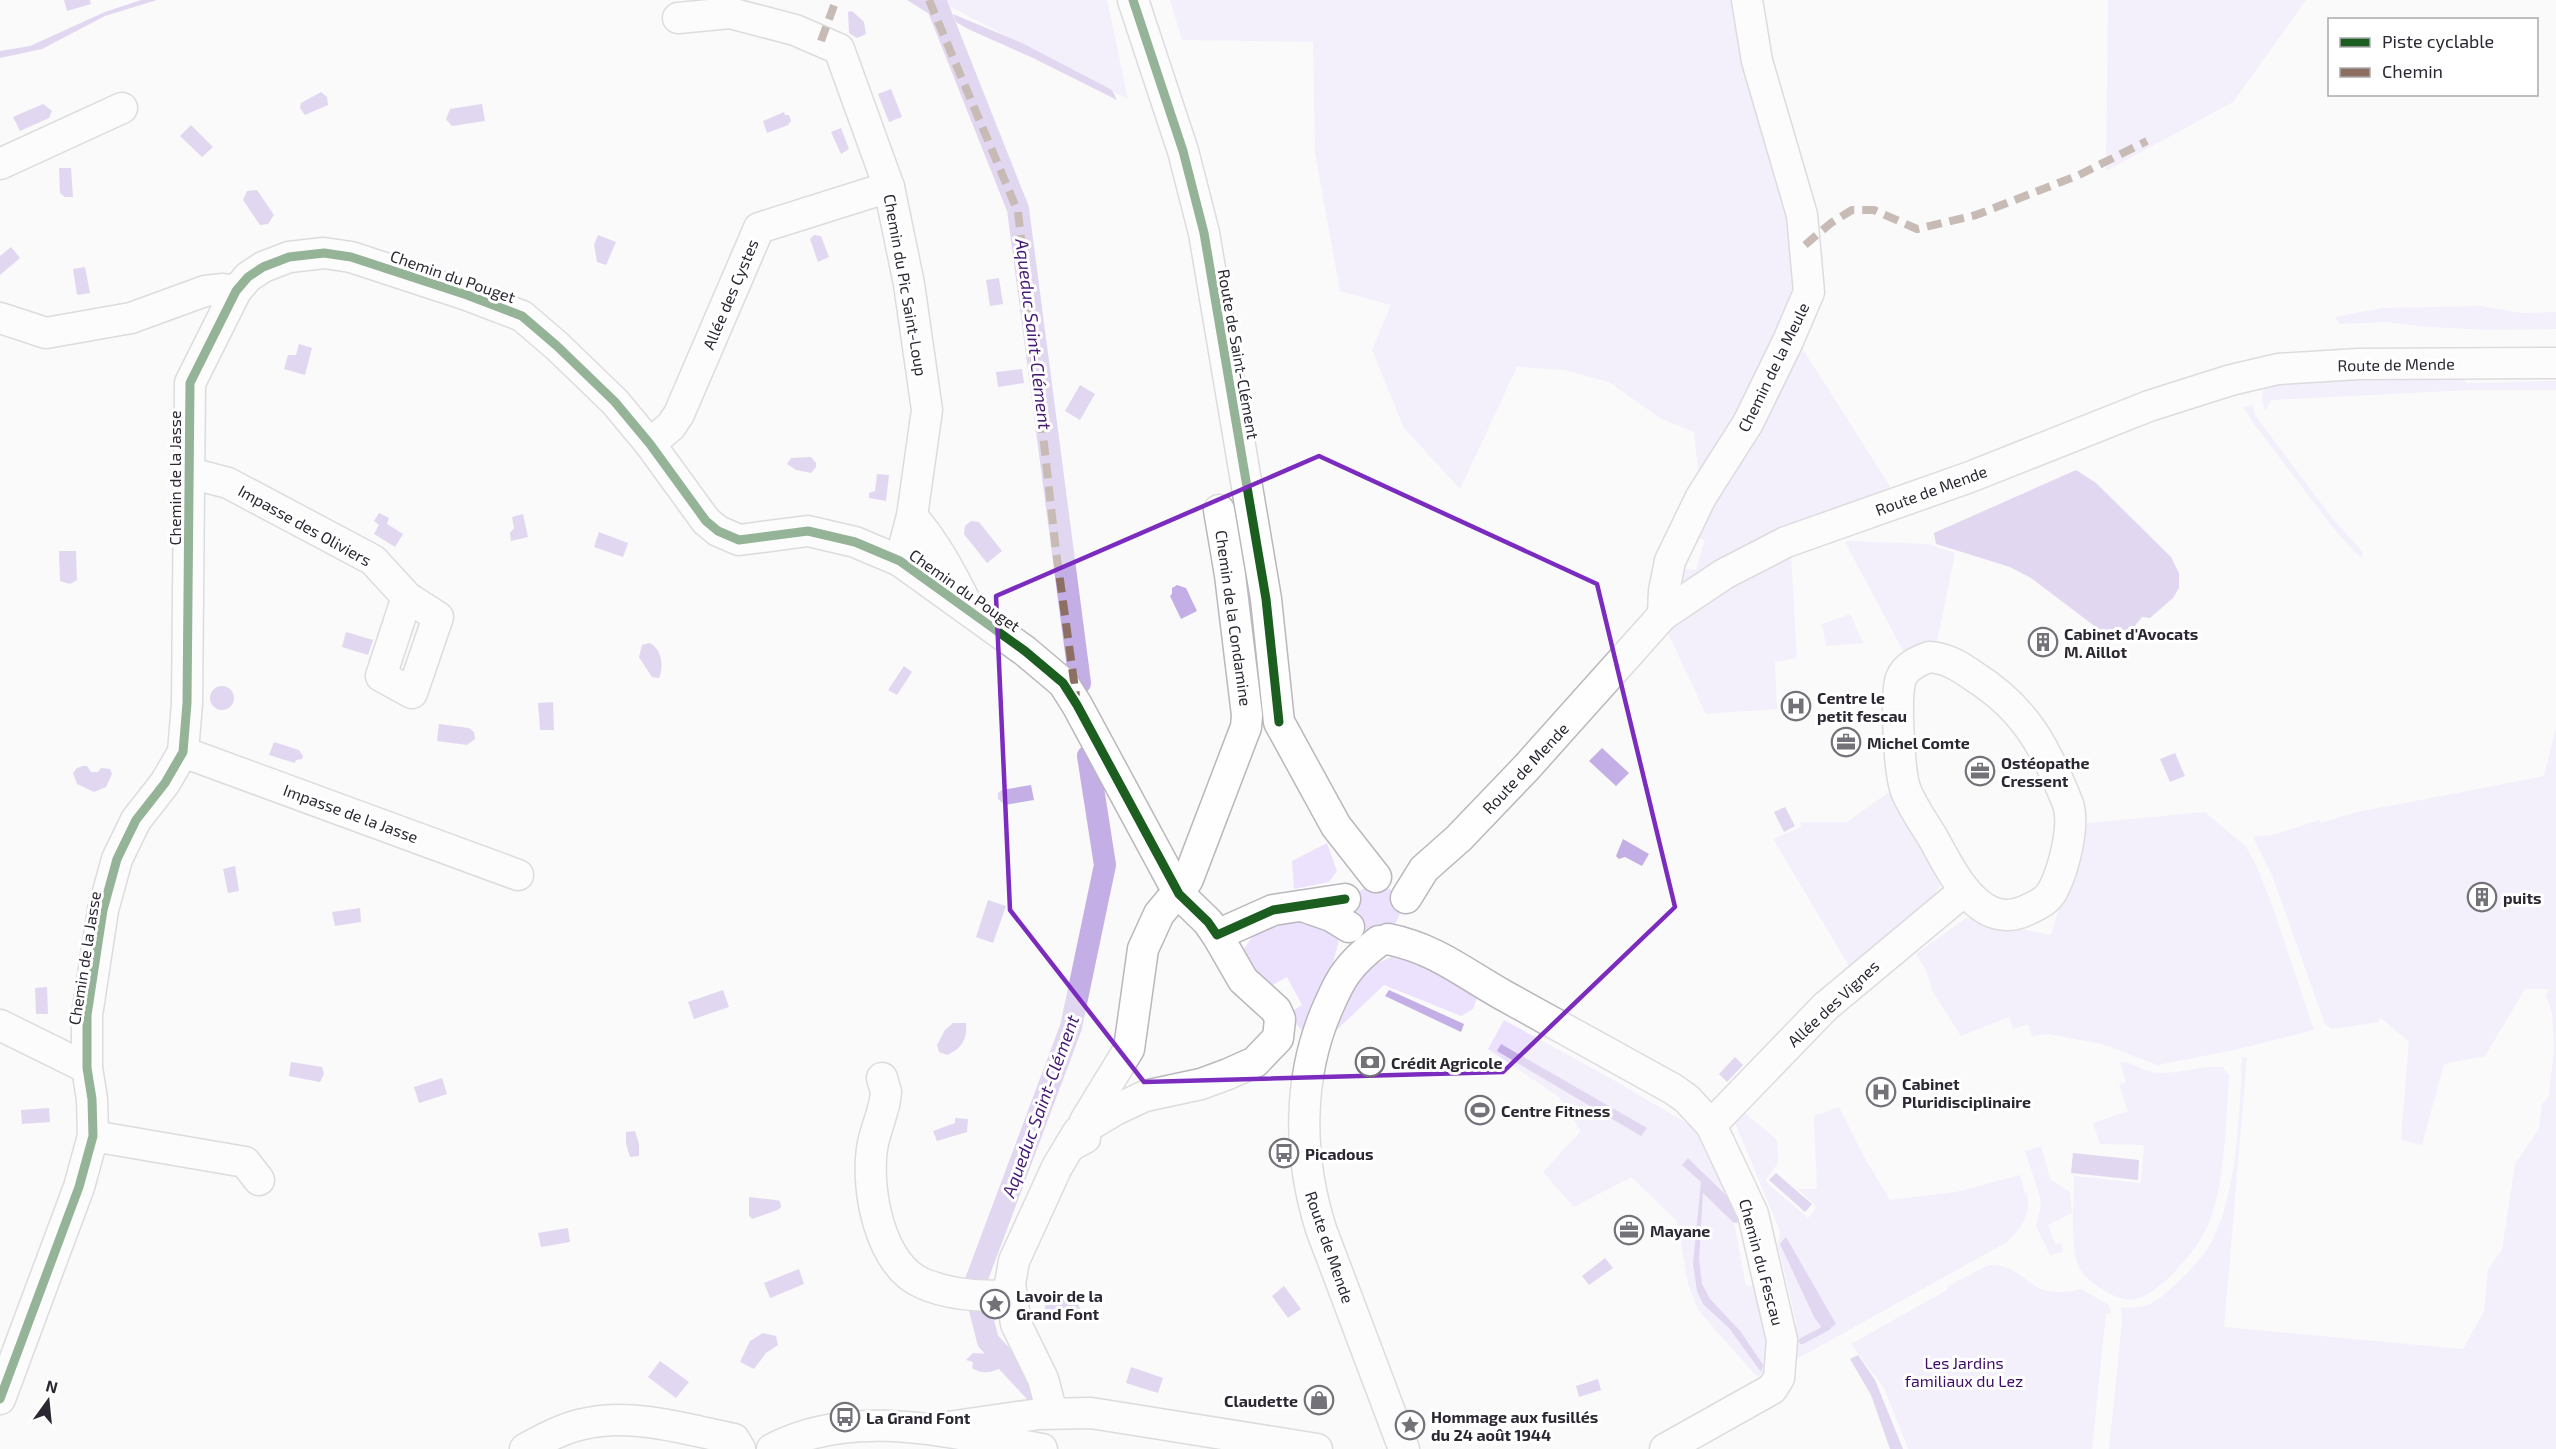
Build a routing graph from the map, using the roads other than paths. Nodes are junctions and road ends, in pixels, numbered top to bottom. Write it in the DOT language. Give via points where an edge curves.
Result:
graph roads {
  1 [pos="1133,0"];
  2 [pos="1747,0"];
  3 [pos="678,18"];
  4 [pos="122,108"];
  5 [pos="0,164"];
  6 [pos="888,187"];
  7 [pos="236,291"];
  8 [pos="0,318"];
  9 [pos="222,318"];
  10 [pos="2556,363"];
  11 [pos="650,444"];
  12 [pos="190,473"];
  13 [pos="1219,510"];
  14 [pos="912,516"];
  15 [pos="900,561"];
  16 [pos="407,597"];
  17 [pos="969,610"];
  18 [pos="1663,615"];
  19 [pos="183,752"];
  20 [pos="1340,831"];
  21 [pos="518,875"];
  22 [pos="1964,891"];
  23 [pos="1395,892"];
  24 [pos="1179,894"];
  25 [pos="1361,922"];
  26 [pos="1217,935"];
  27 [pos="1438,955"];
  28 [pos="0,1025"];
  29 [pos="87,1068"];
  30 [pos="882,1078"];
  31 [pos="1711,1125"];
  32 [pos="93,1136"];
  33 [pos="1077,1138"];
  34 [pos="259,1180"];
  35 [pos="1011,1295"];
  36 [pos="0,1399"];
  37 [pos="1052,1413"];
  38 [pos="934,1429"];
  39 [pos="525,1449"];
  40 [pos="740,1449"];
  41 [pos="772,1449"];
  42 [pos="1042,1449"];
  43 [pos="1317,1449"];
  44 [pos="1405,1449"];
  45 [pos="1665,1449"];
  1 -- 20 [label="street, Route de Saint-Clément" via="1183,152 1203,233 1266,599 1279,722"];
  2 -- 18 [label="street, Chemin de la Meule" via="1757,61 1802,215 1809,292 1748,423 1701,497 1670,561"];
  3 -- 6 [label="street, Chemin du Pic Saint-Loup" via="730,13 795,30 839,49"];
  4 -- 5 [label="street"];
  6 -- 11 [label="street, Allée des Cystes" via="759,228 679,414"];
  6 -- 14 [label="street, Chemin du Pic Saint-Loup" via="909,284 927,410"];
  7 -- 8 [label="street" via="205,291 131,318 46,333"];
  7 -- 9 [label="street, Chemin du Pouget"];
  7 -- 11 [label="street, Chemin du Pouget" via="263,267 289,257 324,253 351,258 502,308 522,316 557,346 615,402"];
  9 -- 12 [label="street, Chemin de la Jasse" via="190,383"];
  10 -- 18 [label="street, Route de Mende" via="2297,367 2231,380 2149,406 1970,477 1786,542 1724,574"];
  11 -- 15 [label="street, Chemin du Pouget" via="706,521 728,537 748,540 808,531 855,542"];
  12 -- 16 [label="street, Impasse des Oliviers" via="228,483 373,560"];
  12 -- 19 [label="street, Chemin de la Jasse"];
  13 -- 24 [label="street, Chemin de la Condamine" via="1246,728 1194,865"];
  14 -- 15 [label="street, Chemin du Pic Saint-Loup"];
  14 -- 17 [label="street" via="948,566"];
  15 -- 17 [label="street, Chemin du Pouget"];
  17 -- 24 [label="street, Chemin du Pouget" via="1063,683"];
  18 -- 23 [label="street, Route de Mende" via="1459,838"];
  19 -- 21 [label="street, Impasse de la Jasse"];
  19 -- 29 [label="street, Chemin de la Jasse" via="136,820 117,859 103,910 87,1015"];
  20 -- 23 [label="street, Route de Saint-Clément"];
  20 -- 25 [label="street, Route de Saint-Clément"];
  22 -- 22 [label="street" via="1989,910 2000,913 2021,913 2041,903 2058,880 2072,815 2036,735 2014,706 1965,670 1939,657 1929,657 1911,666 1901,679 1904,781 1912,802"];
  22 -- 31 [label="street, Allée des Vignes" via="1825,1007"];
  23 -- 25 [label="street, Route de Mende" via="1365,879 1356,884"];
  23 -- 25 [label="street" via="1404,924 1397,933"];
  23 -- 27 [label="street, Chemin du Fescau" via="1415,932"];
  24 -- 26 [label="street, Chemin du Pouget"];
  24 -- 33 [label="street, Chemin de la Condamine" via="1159,914 1143,949 1129,1048"];
  25 -- 26 [label="street" via="1302,906 1265,913"];
  25 -- 27 [label="street, Chemin du Fescau"];
  25 -- 44 [label="street, Route de Mende" via="1346,972 1324,1016 1307,1070 1305,1152 1321,1229"];
  26 -- 33 [label="street, Chemin du Pouget" via="1243,980 1278,1014 1276,1042 1255,1062 1228,1074 1136,1099"];
  27 -- 31 [label="street, Chemin du Fescau" via="1672,1089"];
  28 -- 29 [label="street"];
  29 -- 32 [label="street, Chemin de la Jasse"];
  30 -- 35 [label="street" via="886,1092 873,1144 871,1179 878,1220 895,1258 905,1271 924,1284 972,1295"];
  31 -- 45 [label="street, Chemin du Fescau" via="1753,1214 1782,1340 1781,1368 1772,1389"];
  32 -- 34 [label="street" via="244,1162"];
  32 -- 36 [label="street, Chemin de la Jasse" via="79,1186"];
  33 -- 35 [label="street, Chemin de la Condamine" via="1046,1188 1014,1261"];
  35 -- 37 [label="street, Chemin de la Condamine" via="1016,1324 1042,1379"];
  37 -- 38 [label="street"];
  37 -- 43 [label="street" via="1098,1414"];
  38 -- 41 [label="street" via="852,1426 815,1432"];
  38 -- 42 [label="street"];
  39 -- 40 [label="street" via="554,1433 590,1422 640,1421 734,1439"];
}
